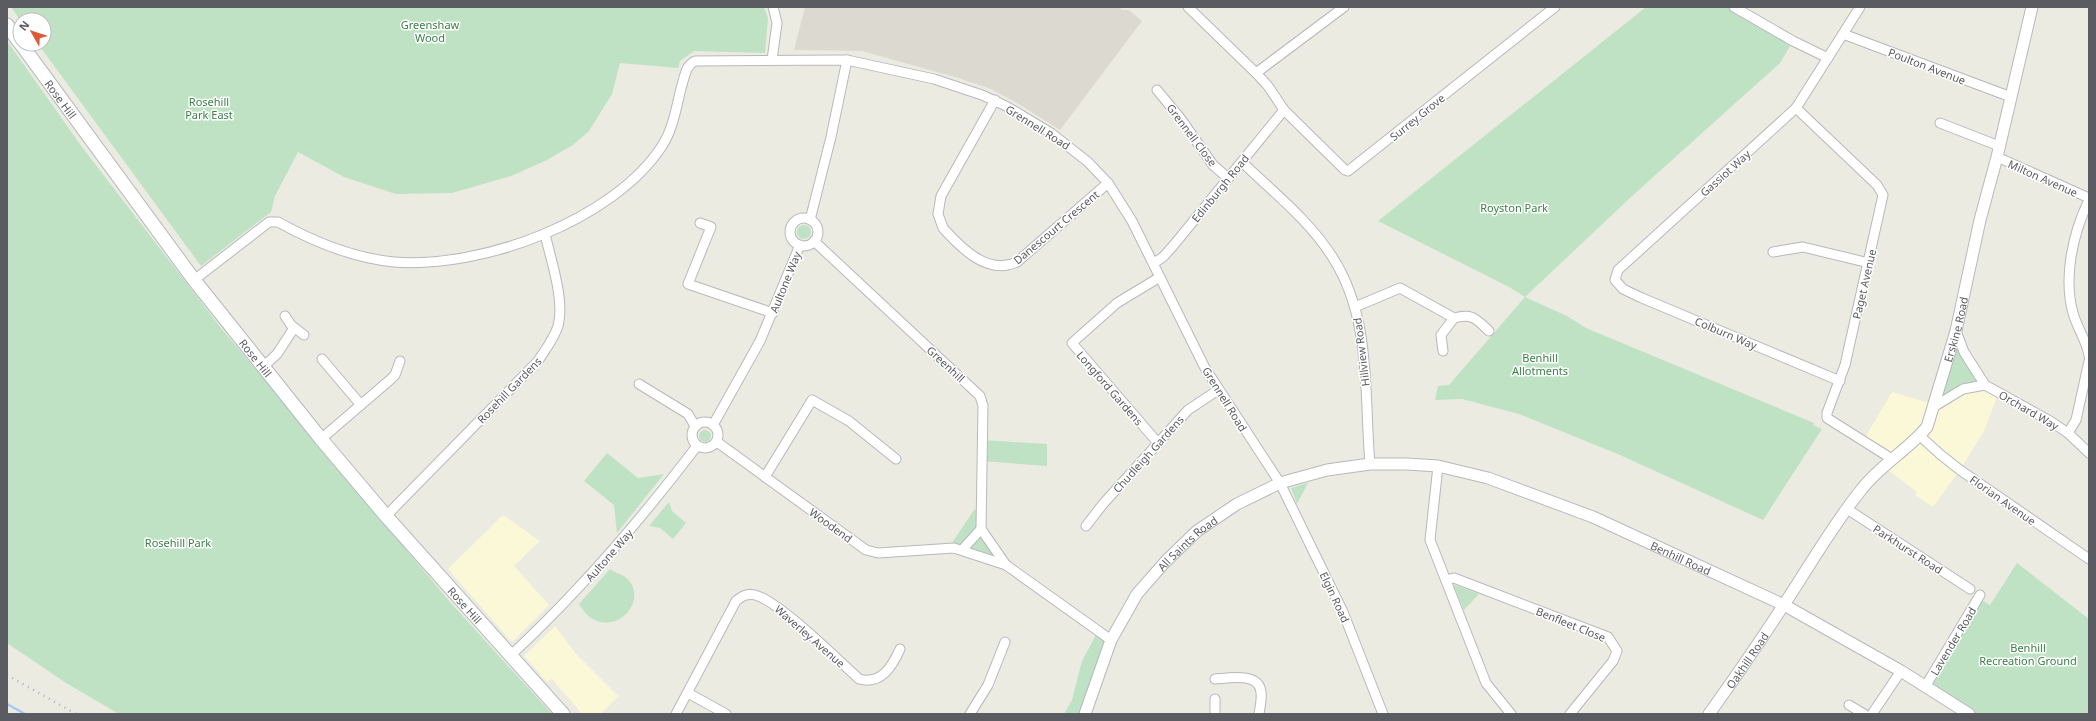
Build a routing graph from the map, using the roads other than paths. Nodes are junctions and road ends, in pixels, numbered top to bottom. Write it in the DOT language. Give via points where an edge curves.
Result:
graph roads {
  1 [pos="773,7"];
  2 [pos="1188,7"];
  3 [pos="1328,7"];
  4 [pos="1344,7"];
  5 [pos="1555,7"];
  6 [pos="1734,7"];
  7 [pos="1860,7"];
  8 [pos="2032,7"];
  9 [pos="1334,15"];
  10 [pos="1843,34"];
  11 [pos="26,52"];
  12 [pos="1828,58"];
  13 [pos="772,60"];
  14 [pos="847,60"];
  15 [pos="1256,73"];
  16 [pos="1157,90"];
  17 [pos="2011,97"];
  18 [pos="995,100"];
  19 [pos="1796,108"];
  20 [pos="1284,110"];
  21 [pos="1940,123"];
  22 [pos="1998,152"];
  23 [pos="1242,162"];
  24 [pos="1228,178"];
  25 [pos="1108,183"];
  26 [pos="2089,199"];
  27 [pos="810,220"];
  28 [pos="700,223"];
  29 [pos="545,234"];
  30 [pos="814,241"];
  31 [pos="800,245"];
  32 [pos="1773,252"];
  33 [pos="1154,263"];
  34 [pos="1869,263"];
  35 [pos="1160,277"];
  36 [pos="194,280"];
  37 [pos="1615,280"];
  38 [pos="1355,307"];
  39 [pos="773,313"];
  40 [pos="285,316"];
  41 [pos="1454,318"];
  42 [pos="294,328"];
  43 [pos="1489,331"];
  44 [pos="1956,331"];
  45 [pos="304,335"];
  46 [pos="1443,351"];
  47 [pos="2089,356"];
  48 [pos="322,360"];
  49 [pos="400,361"];
  50 [pos="2089,361"];
  51 [pos="264,366"];
  52 [pos="1840,381"];
  53 [pos="639,384"];
  54 [pos="1986,385"];
  55 [pos="1218,390"];
  56 [pos="361,405"];
  57 [pos="1934,406"];
  58 [pos="713,425"];
  59 [pos="695,426"];
  60 [pos="2068,433"];
  61 [pos="1920,436"];
  62 [pos="321,439"];
  63 [pos="717,442"];
  64 [pos="1158,444"];
  65 [pos="697,446"];
  66 [pos="2089,454"];
  67 [pos="896,459"];
  68 [pos="1892,459"];
  69 [pos="1370,464"];
  70 [pos="1438,466"];
  71 [pos="765,477"];
  72 [pos="1280,483"];
  73 [pos="1847,509"];
  74 [pos="386,516"];
  75 [pos="1086,526"];
  76 [pos="981,529"];
  77 [pos="962,550"];
  78 [pos="2089,559"];
  79 [pos="1006,565"];
  80 [pos="1446,580"];
  81 [pos="1970,589"];
  82 [pos="1980,596"];
  83 [pos="1784,605"];
  84 [pos="1111,640"];
  85 [pos="1005,642"];
  86 [pos="900,649"];
  87 [pos="511,655"];
  88 [pos="1901,671"];
  89 [pos="1215,679"];
  90 [pos="1925,686"];
  91 [pos="688,693"];
  92 [pos="1215,699"];
  93 [pos="1849,705"];
  94 [pos="564,714"];
  95 [pos="676,714"];
  96 [pos="726,714"];
  97 [pos="970,714"];
  98 [pos="1085,714"];
  99 [pos="1215,714"];
  100 [pos="1259,714"];
  101 [pos="1383,714"];
  102 [pos="1511,714"];
  103 [pos="1570,714"];
  104 [pos="1709,714"];
  105 [pos="1864,714"];
  106 [pos="1872,714"];
  107 [pos="1969,714"];
  1 -- 13 [label="street" via="777,30"];
  2 -- 15 [label="street"];
  3 -- 9 [label="street"];
  4 -- 9 [label="street"];
  5 -- 20 [label="street, Surrey Grove" via="1348,171 1344,170"];
  6 -- 12 [label="street"];
  7 -- 10 [label="street"];
  8 -- 17 [label="street, Erskine Road"];
  9 -- 15 [label="street"];
  10 -- 12 [label="street"];
  10 -- 17 [label="street, Poulton Avenue"];
  11 -- 36 [label="main road, Rose Hill"];
  12 -- 19 [label="street, Gassiot Way"];
  13 -- 14 [label="street, Grennell Road"];
  13 -- 29 [label="street, Grennell Road" via="695,61 689,66 673,122 662,146 642,171 593,209"];
  14 -- 18 [label="street, Grennell Road" via="934,79"];
  14 -- 27 [label="street"];
  15 -- 20 [label="street"];
  16 -- 24 [label="street, Grennell Close" via="1213,165"];
  17 -- 22 [label="street, Erskine Road"];
  18 -- 25 [label="street, Grennell Road" via="1051,133 1088,162"];
  18 -- 25 [label="street, Danescourt Crescent" via="946,187 939,206 943,228 979,260 986,265 1001,267 1017,262"];
  19 -- 34 [label="street, Paget Avenue" via="1881,190 1884,200"];
  19 -- 37 [label="street, Gassiot Way" via="1618,270"];
  20 -- 23 [label="street, Edinburgh Road"];
  21 -- 22 [label="street, Milton Avenue"];
  22 -- 26 [label="street, Milton Avenue"];
  22 -- 44 [label="street, Erskine Road"];
  23 -- 24 [label="street, Edinburgh Road"];
  23 -- 38 [label="street, Hillview Road" via="1319,239 1333,258"];
  24 -- 33 [label="street, Edinburgh Road" via="1163,257"];
  25 -- 33 [label="street, Grennell Road"];
  26 -- 47 [label="street" via="2076,237 2069,299"];
  27 -- 30 [label="street" via="818,229"];
  27 -- 31 [label="street, Aultone Way" via="801,219 792,227 793,240"];
  28 -- 39 [label="street" via="711,227 688,284"];
  29 -- 36 [label="street" via="502,248 456,258 395,262 326,246 278,222 270,222"];
  29 -- 74 [label="street, Rosehill Gardens" via="560,311 558,326 551,342 538,361"];
  30 -- 31 [label="street, Aultone Way" via="808,245"];
  30 -- 76 [label="street, Greenhill" via="980,396 983,406"];
  31 -- 39 [label="street, Aultone Way"];
  32 -- 34 [label="street" via="1803,247"];
  33 -- 35 [label="street, Grennell Road"];
  34 -- 52 [label="street, Paget Avenue"];
  35 -- 55 [label="street, Grennell Road"];
  35 -- 64 [label="street, Longford Gardens" via="1116,303 1072,343"];
  36 -- 51 [label="main road, Rose Hill"];
  37 -- 52 [label="street, Colburn Way" via="1623,289 1642,298"];
  38 -- 41 [label="street" via="1400,288"];
  38 -- 69 [label="street, Hillview Road" via="1363,346"];
  39 -- 58 [label="street, Aultone Way"];
  40 -- 42 [label="street"];
  41 -- 43 [label="street" via="1464,315 1474,317"];
  41 -- 46 [label="street" via="1441,335"];
  42 -- 45 [label="street"];
  42 -- 51 [label="street" via="277,354"];
  44 -- 54 [label="street, Orchard Way" via="1964,352"];
  44 -- 57 [label="street, Erskine Road"];
  48 -- 56 [label="street"];
  49 -- 56 [label="street" via="395,375"];
  50 -- 60 [label="street" via="2076,420"];
  51 -- 62 [label="main road, Rose Hill"];
  52 -- 68 [label="street, Paget Avenue" via="1827,418"];
  53 -- 59 [label="street" via="688,414"];
  54 -- 57 [label="street" via="1963,389"];
  54 -- 60 [label="street, Orchard Way"];
  55 -- 64 [label="street, Chudleigh Gardens" via="1191,407"];
  55 -- 72 [label="street, Grennell Road"];
  56 -- 62 [label="street"];
  57 -- 61 [label="street, Erskine Road" via="1927,427"];
  58 -- 59 [label="street" via="703,422"];
  58 -- 63 [label="street" via="718,434"];
  59 -- 65 [label="street" via="691,434"];
  60 -- 66 [label="street, Orchard Way"];
  61 -- 68 [label="street, Erskine Road"];
  61 -- 78 [label="street, Florian Avenue" via="1956,467"];
  62 -- 74 [label="main road, Rose Hill"];
  63 -- 65 [label="street" via="705,449"];
  63 -- 71 [label="street, Woodend"];
  64 -- 75 [label="street, Chudleigh Gardens"];
  65 -- 87 [label="street, Aultone Way" via="603,562 554,615"];
  67 -- 71 [label="street" via="849,421 812,400"];
  68 -- 73 [label="street, Erskine Road" via="1875,473"];
  69 -- 70 [label="street, Benhill Road"];
  69 -- 72 [label="street, All Saints Road" via="1327,470"];
  70 -- 80 [label="street" via="1430,540"];
  70 -- 83 [label="street, Benhill Road" via="1488,478 1593,517"];
  71 -- 77 [label="street, Woodend" via="872,552 946,548"];
  72 -- 84 [label="street, All Saints Road" via="1218,516 1186,541 1137,594"];
  72 -- 101 [label="street, Elgin Road" via="1343,612"];
  73 -- 81 [label="street, Parkhurst Road"];
  73 -- 83 [label="street, Erskine Road" via="1813,557"];
  74 -- 87 [label="main road, Rose Hill"];
  76 -- 77 [label="street"];
  76 -- 79 [label="street, Woodend"];
  77 -- 79 [label="street, Woodend"];
  79 -- 84 [label="street, Woodend"];
  80 -- 102 [label="street" via="1486,683"];
  80 -- 103 [label="street, Benfleet Close" via="1454,578 1608,637 1617,651 1613,661"];
  82 -- 90 [label="street, Lavender Road"];
  83 -- 88 [label="street, Benhill Road"];
  83 -- 104 [label="street, Oakhill Road"];
  84 -- 98 [label="street, All Saints Road"];
  85 -- 97 [label="street" via="988,685"];
  86 -- 91 [label="street, Waverley Avenue" via="885,674 866,681 859,679 784,612 766,600 749,594 736,602"];
  87 -- 94 [label="main road, Rose Hill"];
  88 -- 90 [label="street, Benhill Road"];
  88 -- 106 [label="street"];
  89 -- 100 [label="street" via="1245,677 1252,680 1261,691"];
  90 -- 107 [label="street, Benhill Road"];
  91 -- 95 [label="street, Waverley Avenue"];
  91 -- 96 [label="street"];
  92 -- 99 [label="street"];
  93 -- 105 [label="street"];
}
